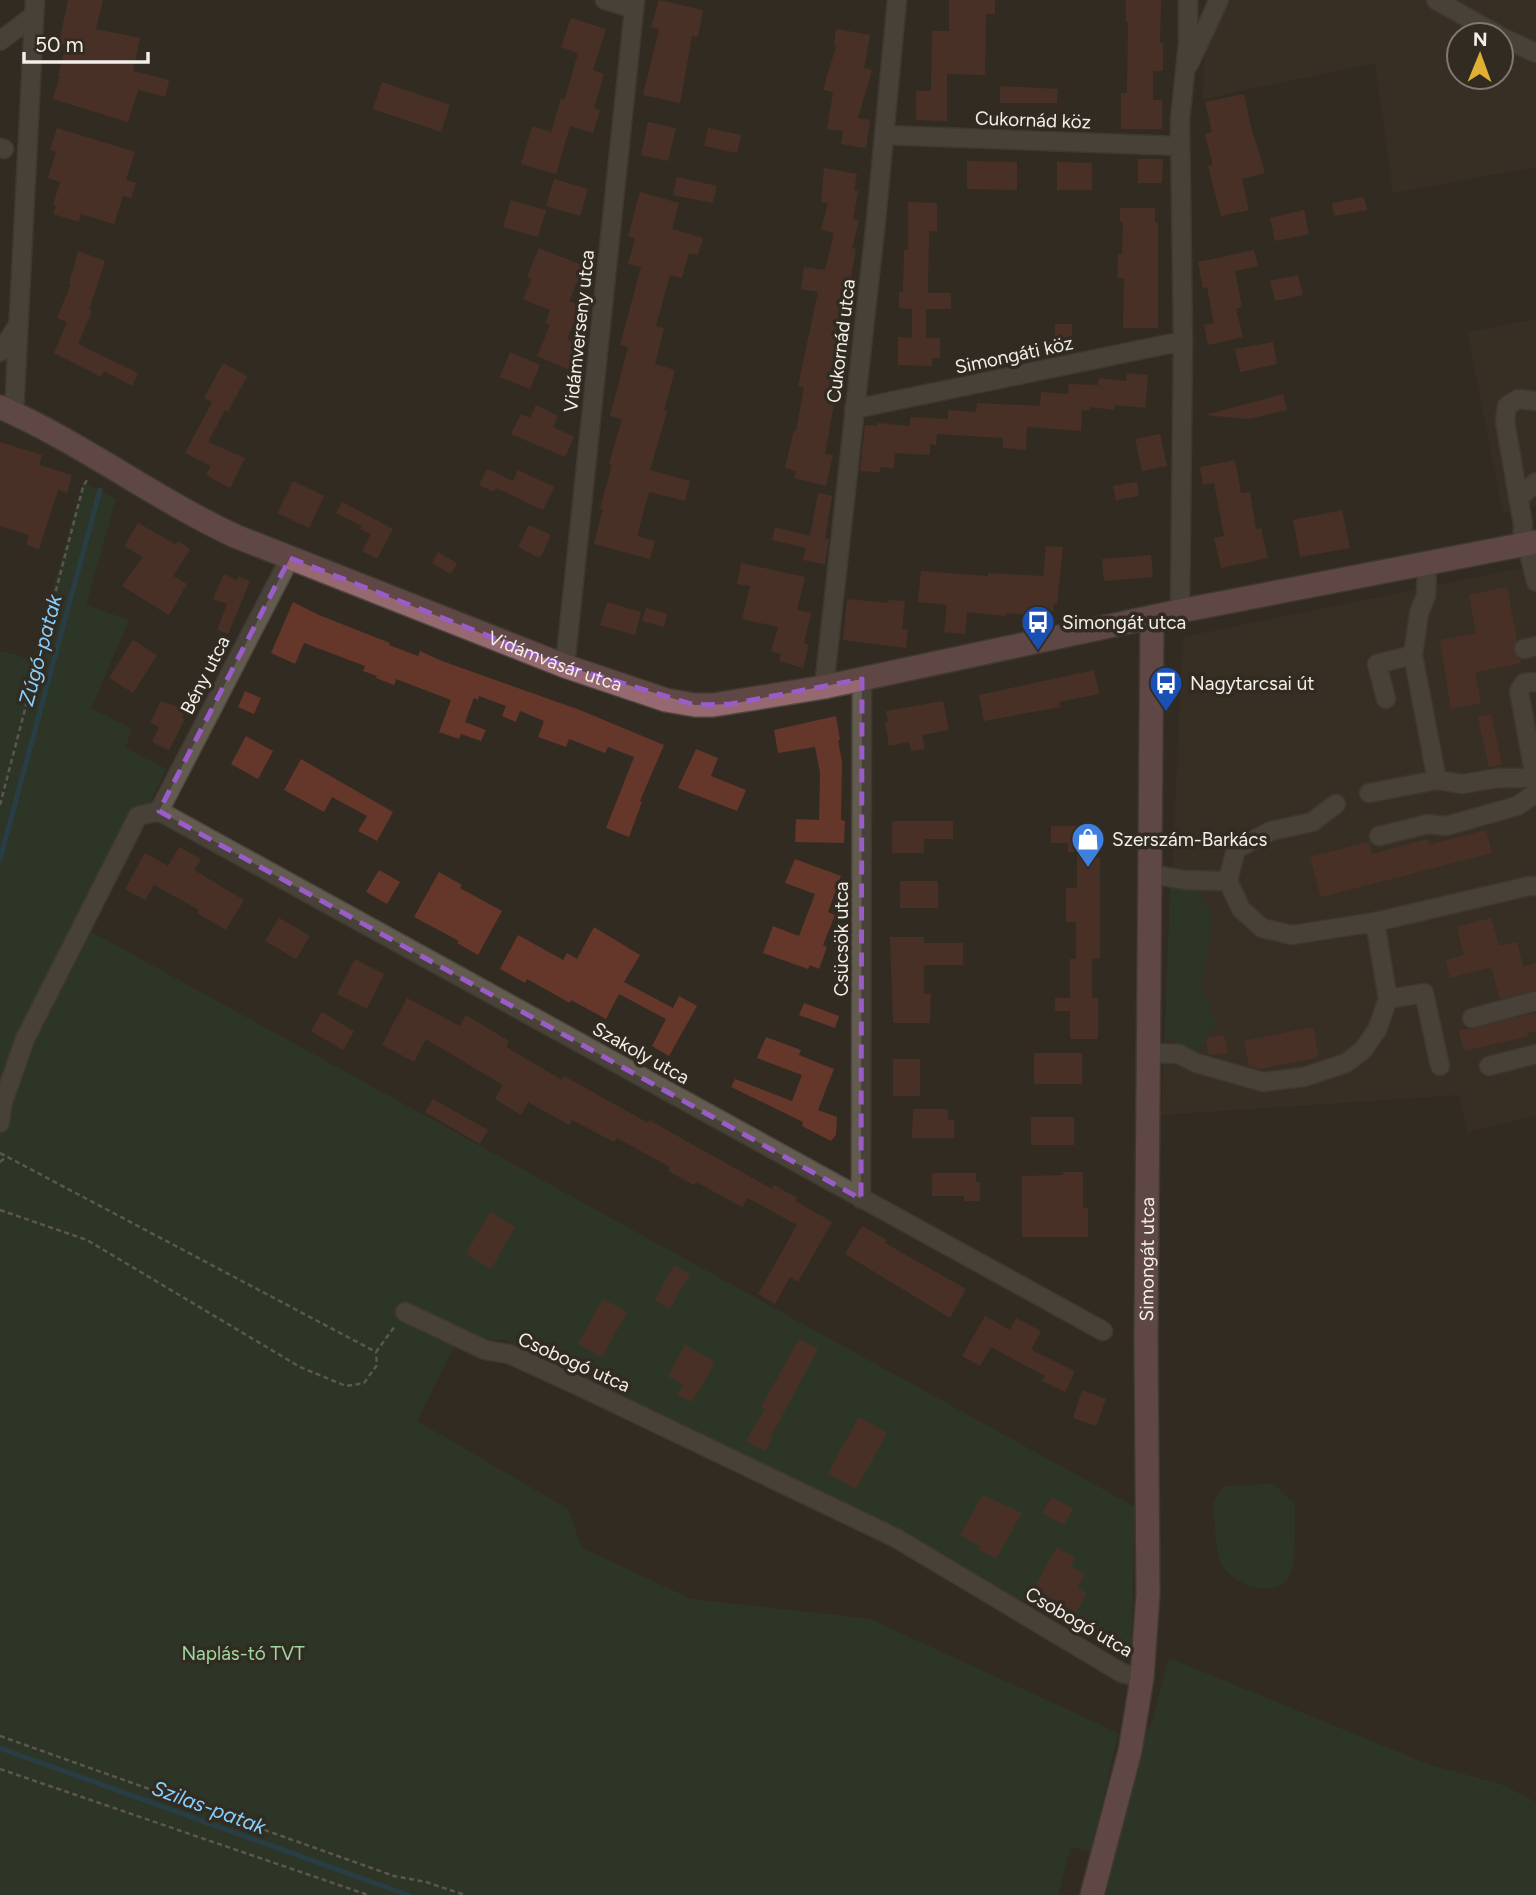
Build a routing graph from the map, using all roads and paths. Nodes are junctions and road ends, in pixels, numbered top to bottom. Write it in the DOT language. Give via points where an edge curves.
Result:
graph roads {
  1 [pos="605,0"];
  2 [pos="897,0"];
  3 [pos="1188,0"];
  4 [pos="1219,0"];
  5 [pos="1436,0"];
  6 [pos="635,4"];
  7 [pos="34,8"];
  8 [pos="1473,21"];
  9 [pos="0,41"];
  10 [pos="1515,43"];
  11 [pos="1536,53"];
  12 [pos="1186,70"];
  13 [pos="884,135"];
  14 [pos="1180,146"];
  15 [pos="18,327"];
  16 [pos="1183,341"];
  17 [pos="0,352"];
  18 [pos="1536,401"];
  19 [pos="854,409"];
  20 [pos="7,410"];
  21 [pos="88,478"];
  22 [pos="1536,482"];
  23 [pos="1518,499"];
  24 [pos="1528,543"];
  25 [pos="289,558"];
  26 [pos="1427,563"];
  27 [pos="1536,582"];
  28 [pos="1180,611"];
  29 [pos="1152,617"];
  30 [pos="1413,655"];
  31 [pos="565,666"];
  32 [pos="862,679"];
  33 [pos="1536,682"];
  34 [pos="824,687"];
  35 [pos="1386,699"];
  36 [pos="1536,778"];
  37 [pos="1437,780"];
  38 [pos="1369,793"];
  39 [pos="1536,793"];
  40 [pos="1336,804"];
  41 [pos="0,805"];
  42 [pos="159,811"];
  43 [pos="1379,836"];
  44 [pos="1150,874"];
  45 [pos="1228,881"];
  46 [pos="1536,886"];
  47 [pos="1375,922"];
  48 [pos="1388,999"];
  49 [pos="1536,1001"];
  50 [pos="1472,1018"];
  51 [pos="1148,1053"];
  52 [pos="1536,1054"];
  53 [pos="1440,1066"];
  54 [pos="1489,1066"];
  55 [pos="0,1123"];
  56 [pos="0,1153"];
  57 [pos="6,1157"];
  58 [pos="0,1162"];
  59 [pos="861,1199"];
  60 [pos="0,1210"];
  61 [pos="405,1312"];
  62 [pos="1103,1331"];
  63 [pos="376,1352"];
  64 [pos="1142,1678"];
  65 [pos="0,1736"];
  66 [pos="0,1769"];
  67 [pos="369,1895"];
  68 [pos="465,1895"];
  69 [pos="1092,1895"];
  1 -- 6 [label="street"];
  2 -- 13 [label="street, Cukornád utca"];
  3 -- 12 [label="street"];
  4 -- 12 [label="street"];
  5 -- 8 [label="street"];
  6 -- 31 [label="street, Vidámverseny utca"];
  7 -- 9 [label="street"];
  7 -- 15 [label="street"];
  10 -- 11 [label="street"];
  12 -- 14 [label="street"];
  13 -- 14 [label="street, Cukornád köz"];
  13 -- 19 [label="street, Cukornád utca"];
  14 -- 16 [label="street"];
  15 -- 17 [label="street"];
  15 -- 20 [label="street"];
  16 -- 19 [label="street, Simongáti köz"];
  16 -- 28 [label="street"];
  18 -- 23 [label="street" via="1518,399 1507,406 1505,422"];
  19 -- 34 [label="street, Cukornád utca"];
  20 -- 25 [label="main road, Vidámvásár utca" via="195,518"];
  21 -- 41 [label="path"];
  22 -- 23 [label="street"];
  23 -- 24 [label="street"];
  24 -- 26 [label="main road"];
  24 -- 27 [label="street"];
  25 -- 31 [label="main road, Vidámvásár utca"];
  25 -- 42 [label="street, Bény utca"];
  26 -- 28 [label="main road"];
  26 -- 30 [label="street" via="1426,596"];
  28 -- 29 [label="main road"];
  29 -- 32 [label="main road, Vidámvásár utca"];
  29 -- 44 [label="main road, Simongát utca"];
  30 -- 35 [label="street" via="1377,664"];
  30 -- 37 [label="street"];
  31 -- 34 [label="main road, Vidámvásár utca" via="666,700 695,705 730,704"];
  32 -- 34 [label="main road, Vidámvásár utca"];
  32 -- 59 [label="street, Csücsök utca"];
  33 -- 36 [label="street" via="1524,683 1519,691"];
  36 -- 37 [label="street" via="1462,784"];
  37 -- 38 [label="street"];
  39 -- 43 [label="street" via="1517,806 1446,826 1428,824"];
  40 -- 45 [label="street" via="1312,822 1271,831 1236,849"];
  42 -- 55 [label="street" via="138,816 25,1039"];
  42 -- 59 [label="street, Szakoly utca"];
  44 -- 45 [label="street"];
  44 -- 51 [label="main road, Simongát utca"];
  45 -- 47 [label="street" via="1241,909 1262,928 1292,935"];
  46 -- 47 [label="street"];
  47 -- 48 [label="street"];
  48 -- 51 [label="street" via="1377,1030 1363,1050 1346,1063 1304,1077 1263,1082 1179,1054"];
  48 -- 53 [label="street" via="1424,993"];
  49 -- 50 [label="street"];
  51 -- 64 [label="main road, Simongát utca" via="1148,1594"];
  52 -- 54 [label="street"];
  56 -- 57 [label="path"];
  57 -- 58 [label="path"];
  57 -- 63 [label="path"];
  59 -- 62 [label="street, Szakoly utca"];
  60 -- 63 [label="path" via="87,1240 299,1367 346,1386 364,1383 377,1365"];
  61 -- 63 [label="path"];
  61 -- 64 [label="street, Csobogó utca" via="485,1350 509,1354 579,1386 896,1538 1122,1673"];
  64 -- 69 [label="main road, Simongát utca" via="1130,1751"];
  65 -- 68 [label="path" via="394,1876"];
  66 -- 67 [label="path"];
}
